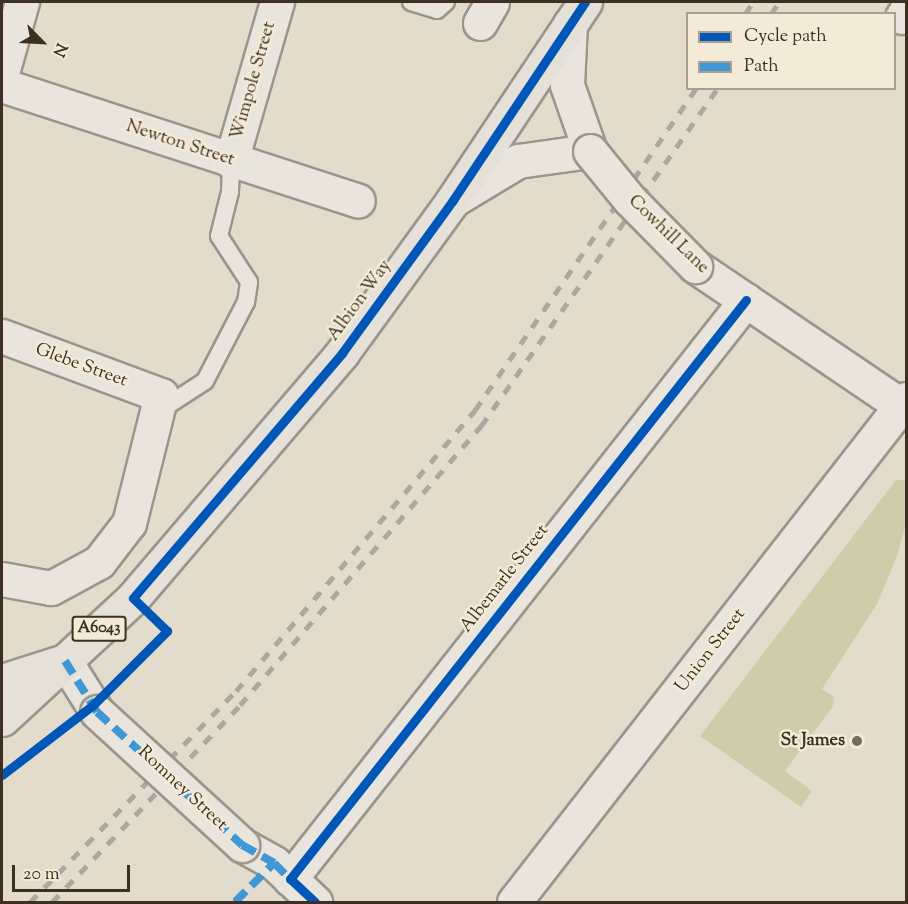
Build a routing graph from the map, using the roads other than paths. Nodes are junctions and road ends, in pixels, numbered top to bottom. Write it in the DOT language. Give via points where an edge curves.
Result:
graph roads {
  1 [pos="22,2"];
  2 [pos="277,2"];
  3 [pos="411,2"];
  4 [pos="446,2"];
  5 [pos="578,13"];
  6 [pos="2,73"];
  7 [pos="2,85"];
  8 [pos="590,151"];
  9 [pos="231,161"];
  10 [pos="453,200"];
  11 [pos="358,201"];
  12 [pos="746,300"];
  13 [pos="2,336"];
  14 [pos="160,403"];
  15 [pos="905,405"];
  16 [pos="2,579"];
  17 [pos="65,661"];
  18 [pos="2,680"];
  19 [pos="2,719"];
  20 [pos="290,879"];
  21 [pos="315,903"];
  22 [pos="514,903"];
  1 -- 6 [label="street"];
  2 -- 9 [label="street, Wimpole Street"];
  3 -- 4 [label="lane" via="437,10"];
  5 -- 8 [label="street, Cowhill Lane" via="567,85"];
  5 -- 10 [label="main road, Albion Way / A6043"];
  7 -- 9 [label="street, Newton Street"];
  8 -- 10 [label="street" via="518,161"];
  8 -- 12 [label="street, Cowhill Lane, bridge" via="630,200 695,266"];
  9 -- 11 [label="street, Newton Street"];
  9 -- 14 [label="lane" via="230,192 219,237 249,282 246,302 205,381"];
  10 -- 17 [label="main road, Albion Way / A6043" via="342,353 133,598"];
  12 -- 15 [label="street, Cowhill Lane"];
  12 -- 20 [label="street, Albemarle Street"];
  13 -- 14 [label="street, Glebe Street"];
  14 -- 16 [label="street" via="129,523 99,562 51,588"];
  15 -- 22 [label="street, Union Street"];
  17 -- 18 [label="main road, Albion Way / A6043"];
  17 -- 19 [label="main road"];
  17 -- 20 [label="street, Romney Street, bridge" via="97,711 242,845 274,863"];
  20 -- 21 [label="street, Romney Street"];
}
